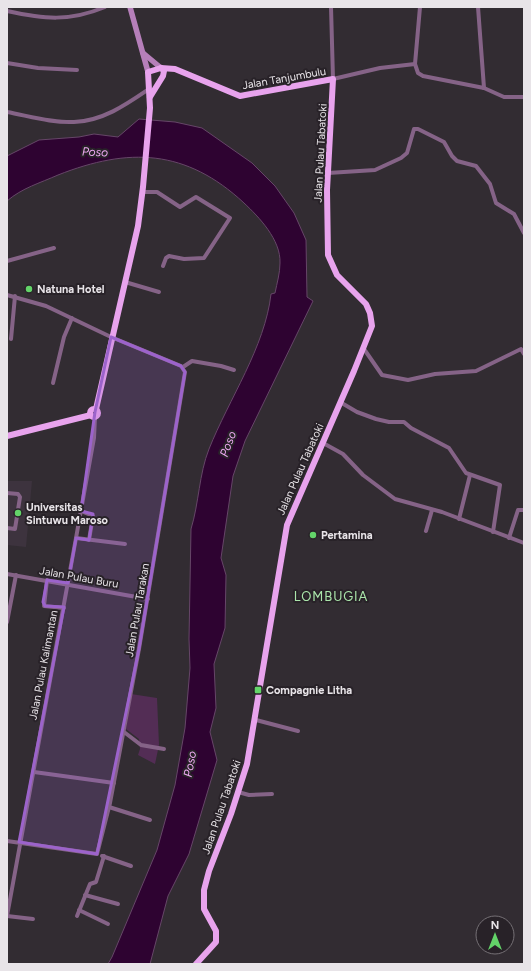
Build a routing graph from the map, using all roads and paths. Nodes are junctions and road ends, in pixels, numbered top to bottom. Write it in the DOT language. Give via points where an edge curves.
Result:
graph roads {
  1 [pos="106,7"];
  2 [pos="130,7"];
  3 [pos="331,7"];
  4 [pos="420,7"];
  5 [pos="478,7"];
  6 [pos="7,11"];
  7 [pos="143,53"];
  8 [pos="7,63"];
  9 [pos="415,64"];
  10 [pos="162,68"];
  11 [pos="171,69"];
  12 [pos="77,70"];
  13 [pos="148,72"];
  14 [pos="163,76"];
  15 [pos="333,79"];
  16 [pos="149,81"];
  17 [pos="150,88"];
  18 [pos="484,88"];
  19 [pos="150,97"];
  20 [pos="524,97"];
  21 [pos="7,112"];
  22 [pos="328,173"];
  23 [pos="143,189"];
  24 [pos="524,233"];
  25 [pos="54,248"];
  26 [pos="7,261"];
  27 [pos="163,266"];
  28 [pos="126,282"];
  29 [pos="159,292"];
  30 [pos="7,295"];
  31 [pos="14,296"];
  32 [pos="72,318"];
  33 [pos="112,337"];
  34 [pos="11,339"];
  35 [pos="364,349"];
  36 [pos="524,354"];
  37 [pos="183,367"];
  38 [pos="234,370"];
  39 [pos="54,383"];
  40 [pos="340,402"];
  41 [pos="93,416"];
  42 [pos="7,436"];
  43 [pos="323,443"];
  44 [pos="470,475"];
  45 [pos="7,493"];
  46 [pos="432,510"];
  47 [pos="524,510"];
  48 [pos="81,512"];
  49 [pos="459,519"];
  50 [pos="7,528"];
  51 [pos="426,531"];
  52 [pos="492,532"];
  53 [pos="76,538"];
  54 [pos="509,538"];
  55 [pos="89,540"];
  56 [pos="524,543"];
  57 [pos="125,544"];
  58 [pos="7,574"];
  59 [pos="16,575"];
  60 [pos="47,580"];
  61 [pos="68,583"];
  62 [pos="148,599"];
  63 [pos="64,608"];
  64 [pos="7,622"];
  65 [pos="256,720"];
  66 [pos="298,731"];
  67 [pos="124,732"];
  68 [pos="164,749"];
  69 [pos="34,772"];
  70 [pos="114,782"];
  71 [pos="238,792"];
  72 [pos="272,794"];
  73 [pos="109,808"];
  74 [pos="150,820"];
  75 [pos="7,841"];
  76 [pos="19,842"];
  77 [pos="97,854"];
  78 [pos="104,856"];
  79 [pos="131,866"];
  80 [pos="85,895"];
  81 [pos="118,904"];
  82 [pos="79,910"];
  83 [pos="7,916"];
  84 [pos="77,916"];
  85 [pos="33,919"];
  86 [pos="108,924"];
  87 [pos="196,964"];
  1 -- 6 [label="street" via="56,19"];
  2 -- 7 [label="main road"];
  3 -- 15 [label="street"];
  4 -- 9 [label="street"];
  5 -- 18 [label="street"];
  7 -- 10 [label="main road"];
  7 -- 13 [label="main road"];
  8 -- 12 [label="street"];
  9 -- 15 [label="street" via="380,68"];
  9 -- 18 [label="street" via="418,73 423,76"];
  10 -- 11 [label="highway, Jalan Tanjumbulu"];
  10 -- 13 [label="highway"];
  10 -- 14 [label="highway"];
  11 -- 14 [label="highway"];
  11 -- 15 [label="highway, Jalan Tanjumbulu" via="240,96"];
  13 -- 16 [label="highway"];
  14 -- 16 [label="highway"];
  14 -- 19 [label="highway"];
  15 -- 22 [label="highway, Jalan Pulau Tabatoki"];
  16 -- 17 [label="highway"];
  17 -- 19 [label="highway"];
  17 -- 21 [label="street" via="125,106 80,122 62,122"];
  18 -- 20 [label="street" via="504,97"];
  19 -- 23 [label="highway"];
  22 -- 24 [label="street" via="375,170 401,158 409,149 414,129 418,128 444,142 457,161 476,166 490,184 496,203 514,214"];
  22 -- 35 [label="highway, Jalan Pulau Tabatoki" via="328,255 337,275 366,304 370,314 371,330"];
  23 -- 27 [label="street" via="157,192 180,207 197,197 230,218 204,258 184,259 169,256"];
  23 -- 28 [label="highway"];
  25 -- 26 [label="street"];
  28 -- 29 [label="street"];
  28 -- 33 [label="highway"];
  30 -- 31 [label="street"];
  31 -- 32 [label="street"];
  31 -- 34 [label="street"];
  32 -- 33 [label="street"];
  32 -- 39 [label="street" via="64,337"];
  33 -- 37 [label="street"];
  33 -- 41 [label="highway" via="96,409 91,411"];
  35 -- 36 [label="street" via="382,375 408,380 435,374 476,371 521,349"];
  35 -- 40 [label="highway, Jalan Pulau Tabatoki"];
  37 -- 38 [label="street" via="192,361"];
  37 -- 62 [label="street, Jalan Pulau Tarakan" via="185,375 179,418"];
  40 -- 43 [label="highway, Jalan Pulau Tabatoki"];
  40 -- 44 [label="street" via="376,419 404,422 437,440 450,449 463,470"];
  41 -- 42 [label="highway"];
  41 -- 48 [label="street, Jalan Pulau Kalimantan" via="94,438"];
  43 -- 46 [label="street" via="343,454 363,475 392,497"];
  43 -- 65 [label="highway, Jalan Pulau Tabatoki" via="287,525"];
  44 -- 49 [label="street"];
  44 -- 52 [label="street" via="500,485"];
  45 -- 50 [label="street" via="18,494 20,497 15,529"];
  46 -- 49 [label="street"];
  46 -- 51 [label="street"];
  47 -- 54 [label="street" via="518,510"];
  48 -- 53 [label="street, Jalan Pulau Kalimantan"];
  48 -- 55 [label="street" via="93,516"];
  49 -- 52 [label="street"];
  52 -- 54 [label="street"];
  53 -- 55 [label="street"];
  53 -- 61 [label="street, Jalan Pulau Kalimantan"];
  54 -- 56 [label="street"];
  55 -- 57 [label="street"];
  58 -- 59 [label="street, Jalan Pulau Buru"];
  59 -- 60 [label="street, Jalan Pulau Buru"];
  59 -- 64 [label="street"];
  60 -- 61 [label="street, Jalan Pulau Buru"];
  60 -- 63 [label="street" via="44,606"];
  61 -- 62 [label="street, Jalan Pulau Buru"];
  61 -- 63 [label="street, Jalan Pulau Kalimantan"];
  62 -- 67 [label="street, Jalan Pulau Tarakan"];
  63 -- 69 [label="street, Jalan Pulau Kalimantan"];
  65 -- 66 [label="street"];
  65 -- 71 [label="highway, Jalan Pulau Tabatoki"];
  67 -- 68 [label="street" via="140,745"];
  67 -- 70 [label="street, Jalan Pulau Tarakan"];
  69 -- 70 [label="street"];
  69 -- 76 [label="street, Jalan Pulau Kalimantan"];
  70 -- 73 [label="street, Jalan Pulau Tarakan"];
  71 -- 72 [label="street" via="251,795"];
  71 -- 87 [label="highway, Jalan Pulau Tabatoki" via="204,890 204,909 216,931 216,942"];
  73 -- 74 [label="street"];
  73 -- 77 [label="street, Jalan Pulau Tarakan"];
  75 -- 76 [label="street"];
  76 -- 77 [label="street"];
  76 -- 83 [label="street, Jalan Pulau Kalimantan"];
  77 -- 78 [label="street"];
  78 -- 79 [label="street"];
  78 -- 80 [label="street" via="96,882 90,884"];
  80 -- 81 [label="street"];
  80 -- 82 [label="street"];
  82 -- 84 [label="street"];
  82 -- 86 [label="street"];
  83 -- 85 [label="street"];
}
